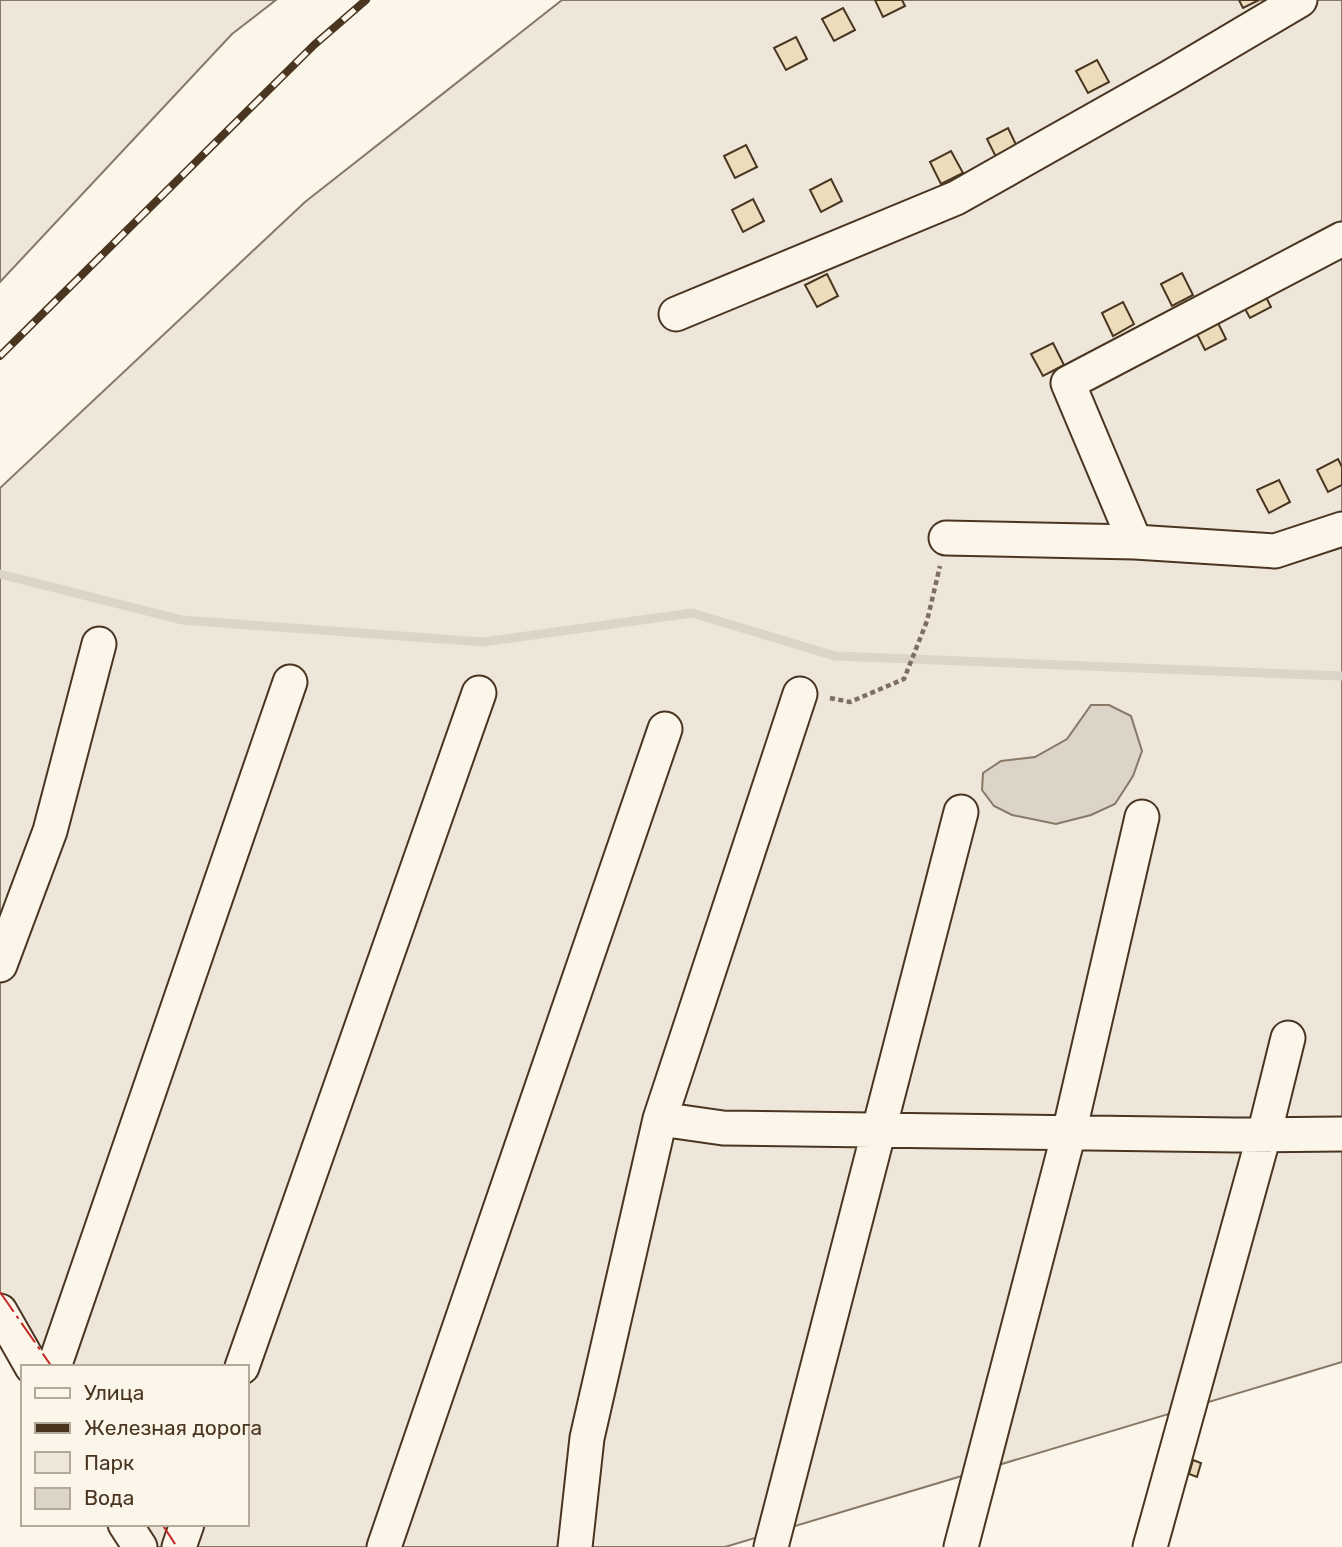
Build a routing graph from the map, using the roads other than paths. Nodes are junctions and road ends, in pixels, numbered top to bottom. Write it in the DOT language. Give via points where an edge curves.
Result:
graph roads {
  1 [pos="1300,0"];
  2 [pos="1342,239"];
  3 [pos="676,314"];
  4 [pos="1342,529"];
  5 [pos="946,538"];
  6 [pos="1135,541"];
  7 [pos="99,644"];
  8 [pos="289,682"];
  9 [pos="479,693"];
  10 [pos="800,694"];
  11 [pos="665,729"];
  12 [pos="961,812"];
  13 [pos="1142,817"];
  14 [pos="0,965"];
  15 [pos="1288,1038"];
  16 [pos="660,1119"];
  17 [pos="880,1130"];
  18 [pos="1069,1133"];
  19 [pos="1342,1134"];
  20 [pos="1264,1135"];
  21 [pos="0,1311"];
  22 [pos="31,1365"];
  23 [pos="55,1365"];
  24 [pos="243,1365"];
  25 [pos="126,1526"];
  26 [pos="186,1526"];
  27 [pos="139,1547"];
  28 [pos="179,1547"];
  29 [pos="384,1547"];
  30 [pos="575,1547"];
  31 [pos="771,1547"];
  32 [pos="961,1547"];
  33 [pos="1150,1547"];
  1 -- 3 [label="street" via="956,198"];
  2 -- 6 [label="street" via="1068,383"];
  4 -- 6 [label="street" via="1275,551"];
  5 -- 6 [label="street"];
  7 -- 14 [label="street" via="50,831"];
  8 -- 23 [label="street"];
  9 -- 24 [label="street"];
  10 -- 16 [label="street"];
  11 -- 29 [label="street"];
  12 -- 17 [label="street"];
  13 -- 18 [label="street"];
  15 -- 20 [label="street"];
  16 -- 17 [label="street" via="723,1128"];
  16 -- 30 [label="street" via="587,1438"];
  17 -- 18 [label="street"];
  17 -- 31 [label="street"];
  18 -- 20 [label="street"];
  18 -- 32 [label="street"];
  19 -- 20 [label="street"];
  20 -- 33 [label="street"];
  21 -- 22 [label="street"];
  25 -- 27 [label="street"];
  26 -- 28 [label="street"];
}
